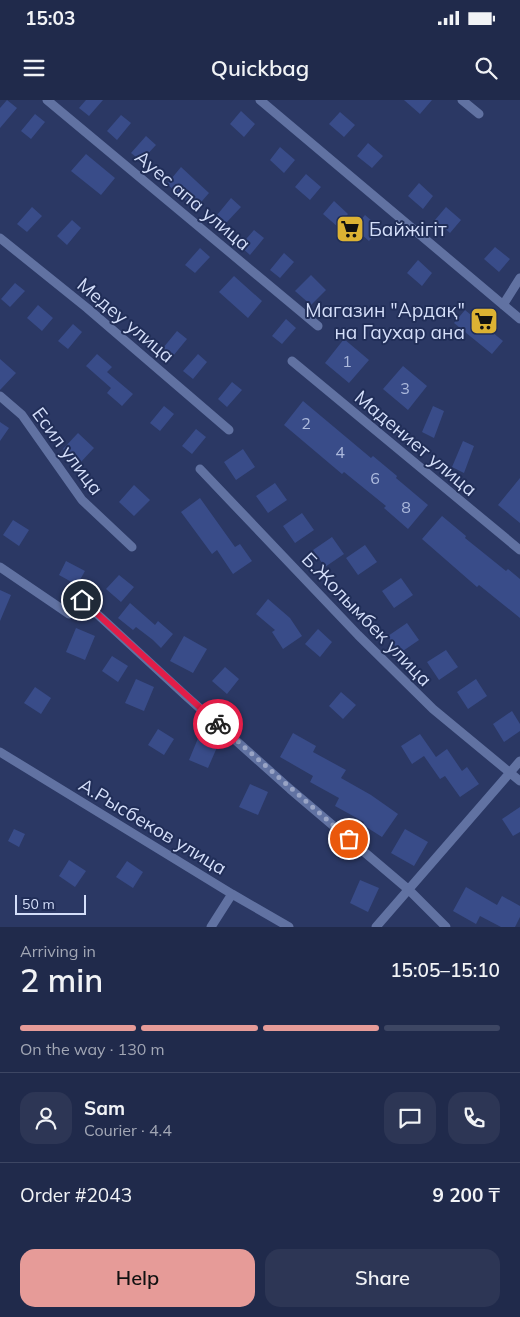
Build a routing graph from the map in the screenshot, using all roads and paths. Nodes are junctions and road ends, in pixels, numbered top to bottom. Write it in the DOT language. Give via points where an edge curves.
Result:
graph roads {
  1 [pos="47,100"];
  2 [pos="260,100"];
  3 [pos="462,100"];
  4 [pos="479,114"];
  5 [pos="0,238"];
  6 [pos="520,278"];
  7 [pos="503,305"];
  8 [pos="520,320"];
  9 [pos="318,326"];
  10 [pos="292,361"];
  11 [pos="0,396"];
  12 [pos="229,430"];
  13 [pos="200,469"];
  14 [pos="132,547"];
  15 [pos="520,550"];
  16 [pos="0,567"];
  17 [pos="82,600"];
  18 [pos="69,614"];
  19 [pos="0,752"];
  20 [pos="520,761"];
  21 [pos="510,773"];
  22 [pos="520,781"];
  23 [pos="408,890"];
  24 [pos="232,894"];
  25 [pos="211,927"];
  26 [pos="289,927"];
  27 [pos="376,927"];
  28 [pos="446,927"];
  1 -- 9 [label="street, Ауес апа улица"];
  2 -- 7 [label="street"];
  3 -- 4 [label="street"];
  5 -- 12 [label="street, Медеу улица"];
  6 -- 7 [label="street"];
  7 -- 8 [label="street"];
  10 -- 15 [label="street, Мадениет улица"];
  11 -- 14 [label="street, Есил улица" via="22,415 82,500"];
  13 -- 21 [label="street, Б.Жолымбек улица" via="433,709"];
  16 -- 18 [label="street"];
  17 -- 23 [label="street" via="186,696"];
  19 -- 24 [label="street, А.Рысбеков улица"];
  20 -- 21 [label="street"];
  21 -- 22 [label="street, Б.Жолымбек улица"];
  21 -- 23 [label="street"];
  23 -- 27 [label="street"];
  23 -- 28 [label="street"];
  24 -- 25 [label="street"];
  24 -- 26 [label="street, А.Рысбеков улица"];
}
